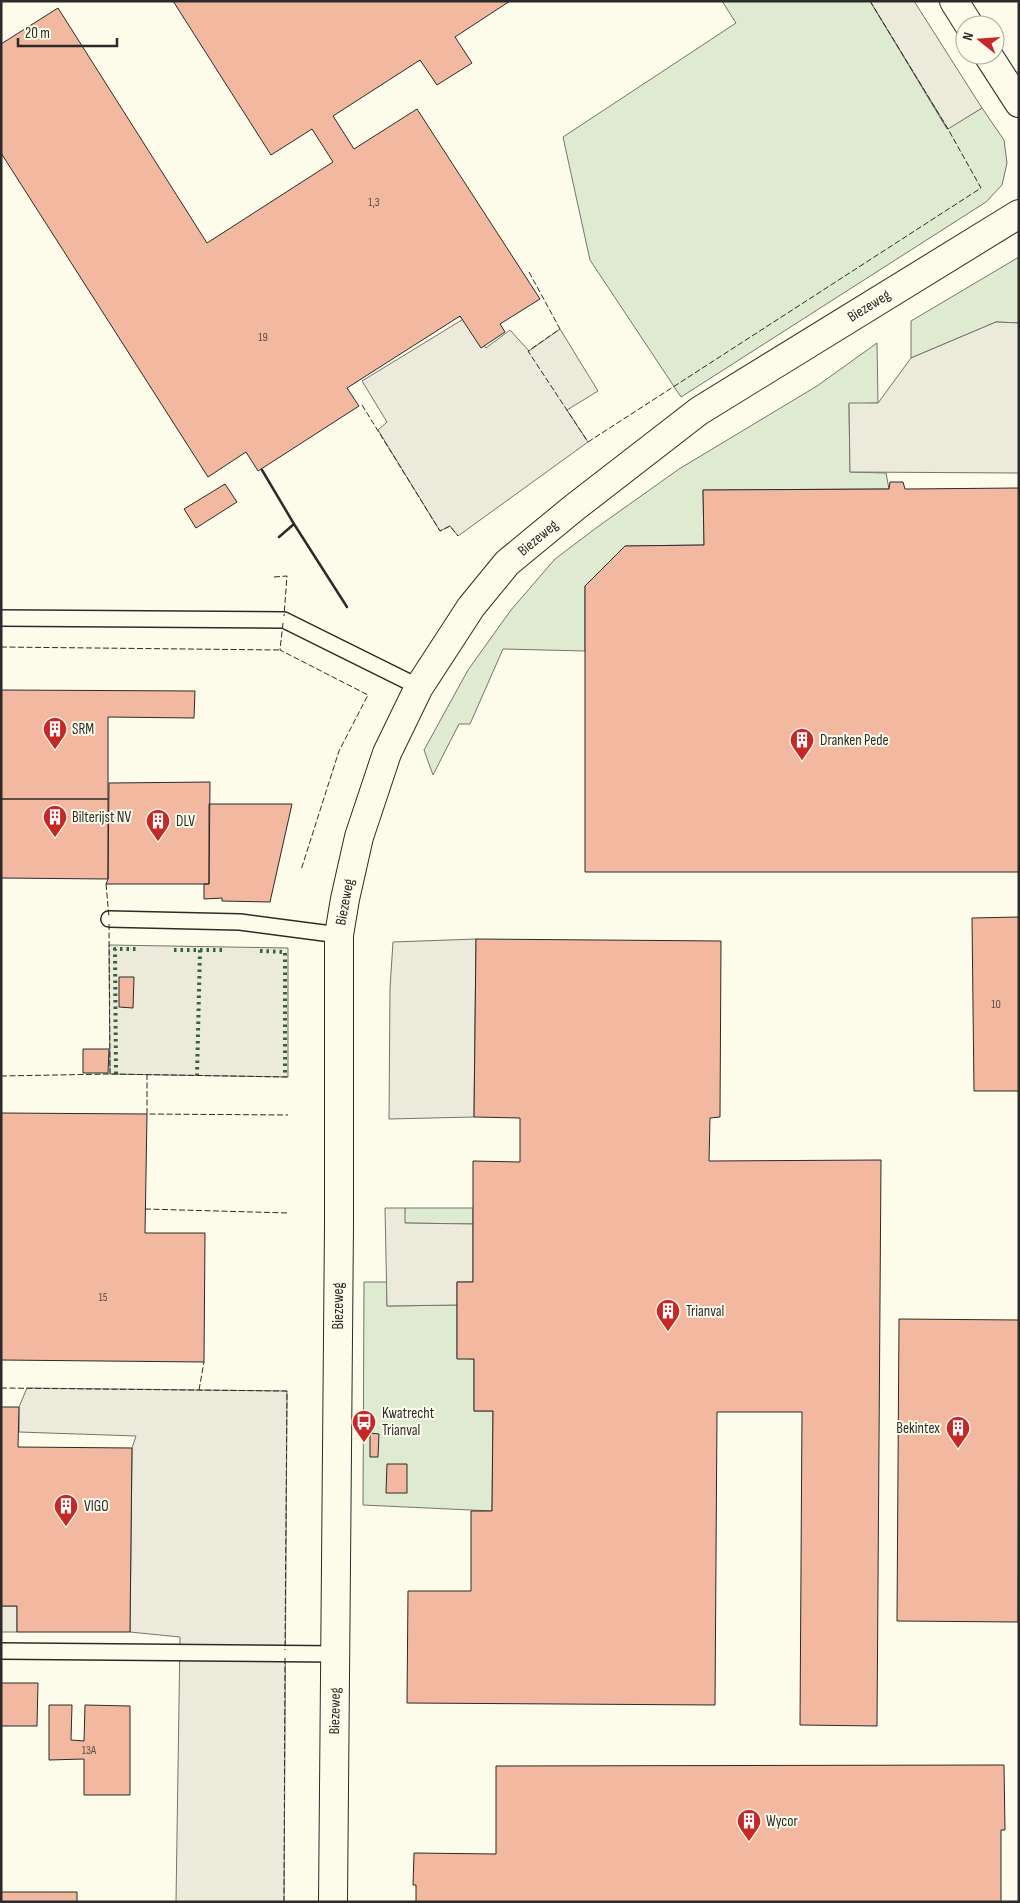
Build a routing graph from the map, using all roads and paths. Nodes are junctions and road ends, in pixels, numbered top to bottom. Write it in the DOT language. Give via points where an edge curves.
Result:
graph roads {
  1 [pos="954,1"];
  2 [pos="963,15"];
  3 [pos="994,65"];
  4 [pos="1019,103"];
  5 [pos="1019,214"];
  6 [pos="1,618"];
  7 [pos="419,687"];
  8 [pos="109,919"];
  9 [pos="339,935"];
  10 [pos="1,1651"];
  11 [pos="336,1654"];
  12 [pos="333,1902"];
  1 -- 2 [label="street"];
  3 -- 4 [label="street"];
  5 -- 7 [label="street, Biezeweg" via="699,411 582,501 507,563 471,608"];
  6 -- 7 [label="lane" via="284,620"];
  7 -- 9 [label="street, Biezeweg" via="387,753 359,837"];
  8 -- 9 [label="lane" via="240,922"];
  9 -- 11 [label="street, Biezeweg"];
  10 -- 11 [label="lane"];
  11 -- 12 [label="street, Biezeweg"];
}
